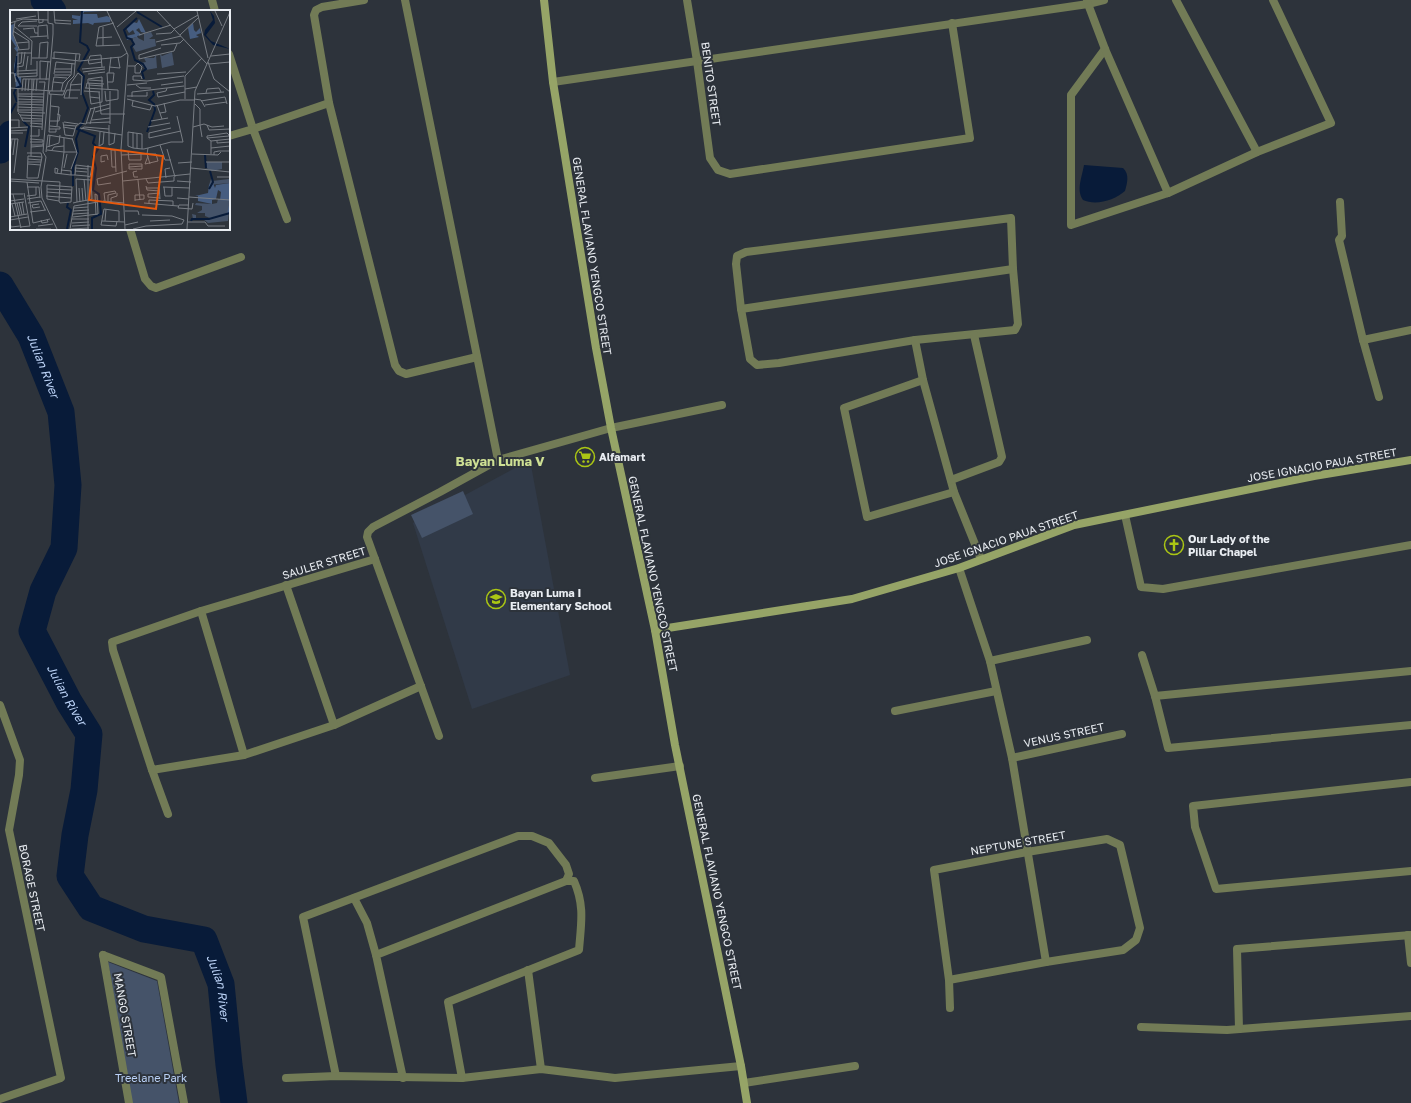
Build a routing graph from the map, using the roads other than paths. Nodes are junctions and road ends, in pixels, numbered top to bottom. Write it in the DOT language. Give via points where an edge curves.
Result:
graph roads {
  1 [pos="212,0"];
  2 [pos="364,0"];
  3 [pos="405,0"];
  4 [pos="544,0"];
  5 [pos="687,0"];
  6 [pos="1104,0"];
  7 [pos="1176,0"];
  8 [pos="1273,0"];
  9 [pos="1087,2"];
  10 [pos="215,10"];
  11 [pos="952,23"];
  12 [pos="1106,49"];
  13 [pos="230,57"];
  14 [pos="698,61"];
  15 [pos="553,82"];
  16 [pos="329,103"];
  17 [pos="253,129"];
  18 [pos="230,136"];
  19 [pos="1256,152"];
  20 [pos="1168,193"];
  21 [pos="1340,202"];
  22 [pos="287,219"];
  23 [pos="130,230"];
  24 [pos="241,257"];
  25 [pos="1013,270"];
  26 [pos="741,310"];
  27 [pos="1411,330"];
  28 [pos="974,335"];
  29 [pos="915,340"];
  30 [pos="1363,340"];
  31 [pos="477,357"];
  32 [pos="923,380"];
  33 [pos="1378,397"];
  34 [pos="722,405"];
  35 [pos="611,428"];
  36 [pos="498,460"];
  37 [pos="1411,460"];
  38 [pos="951,480"];
  39 [pos="954,492"];
  40 [pos="1125,515"];
  41 [pos="1411,545"];
  42 [pos="375,559"];
  43 [pos="981,560"];
  44 [pos="959,568"];
  45 [pos="286,585"];
  46 [pos="201,611"];
  47 [pos="655,630"];
  48 [pos="1087,640"];
  49 [pos="1142,655"];
  50 [pos="990,661"];
  51 [pos="1411,671"];
  52 [pos="421,686"];
  53 [pos="996,691"];
  54 [pos="1155,696"];
  55 [pos="0,705"];
  56 [pos="895,711"];
  57 [pos="1411,725"];
  58 [pos="334,726"];
  59 [pos="1122,734"];
  60 [pos="439,736"];
  61 [pos="244,755"];
  62 [pos="1012,758"];
  63 [pos="680,766"];
  64 [pos="152,770"];
  65 [pos="595,778"];
  66 [pos="1411,782"];
  67 [pos="168,814"];
  68 [pos="9,830"];
  69 [pos="0,832"];
  70 [pos="1028,852"];
  71 [pos="1411,871"];
  72 [pos="566,881"];
  73 [pos="354,898"];
  74 [pos="1410,935"];
  75 [pos="376,955"];
  76 [pos="1046,962"];
  77 [pos="1411,963"];
  78 [pos="528,970"];
  79 [pos="948,980"];
  80 [pos="950,1008"];
  81 [pos="1411,1016"];
  82 [pos="1141,1027"];
  83 [pos="1239,1029"];
  84 [pos="741,1066"];
  85 [pos="855,1066"];
  86 [pos="541,1069"];
  87 [pos="336,1076"];
  88 [pos="286,1078"];
  89 [pos="403,1078"];
  90 [pos="462,1078"];
  91 [pos="744,1083"];
  92 [pos="0,1099"];
  93 [pos="129,1103"];
  94 [pos="184,1103"];
  95 [pos="747,1103"];
  1 -- 10 [label="street"];
  2 -- 16 [label="street" via="322,7 316,10 314,15"];
  3 -- 31 [label="street"];
  4 -- 15 [label="main road, GENERAL FLAVIANO YENGCO STREET"];
  5 -- 14 [label="street, BENITO STREET"];
  6 -- 9 [label="street"];
  7 -- 19 [label="street"];
  8 -- 19 [label="street" via="1331,123"];
  9 -- 11 [label="street"];
  9 -- 12 [label="street"];
  11 -- 14 [label="street"];
  11 -- 14 [label="street, BENITO STREET" via="970,138 730,174 718,170 710,158"];
  12 -- 20 [label="street"];
  12 -- 20 [label="street" via="1071,96 1071,225"];
  13 -- 17 [label="street"];
  14 -- 15 [label="street"];
  15 -- 35 [label="main road, GENERAL FLAVIANO YENGCO STREET"];
  16 -- 17 [label="street"];
  16 -- 31 [label="street" via="395,365 399,371 406,374"];
  17 -- 18 [label="street"];
  17 -- 22 [label="street"];
  19 -- 20 [label="street"];
  21 -- 30 [label="street" via="1342,236 1339,240"];
  23 -- 24 [label="street" via="145,279 156,288"];
  25 -- 26 [label="street"];
  25 -- 26 [label="street" via="1011,218 746,252 736,256"];
  25 -- 28 [label="street" via="1018,324 1015,330"];
  26 -- 29 [label="street" via="750,359 757,365"];
  27 -- 30 [label="street"];
  28 -- 29 [label="street"];
  28 -- 38 [label="street" via="1002,457 999,462"];
  29 -- 32 [label="street"];
  30 -- 33 [label="street"];
  31 -- 36 [label="street"];
  32 -- 38 [label="street"];
  32 -- 39 [label="street" via="844,408 867,517"];
  34 -- 35 [label="street, SAULER STREET"];
  35 -- 36 [label="street, SAULER STREET"];
  35 -- 47 [label="main road, GENERAL FLAVIANO YENGCO STREET"];
  36 -- 42 [label="street, SAULER STREET" via="372,527 367,537"];
  37 -- 40 [label="main road, JOSE IGNACIO PAUA STREET" via="1314,476"];
  38 -- 39 [label="street"];
  39 -- 43 [label="street"];
  40 -- 41 [label="street" via="1140,587 1163,589"];
  40 -- 43 [label="main road, JOSE IGNACIO PAUA STREET" via="1074,525"];
  42 -- 45 [label="street, SAULER STREET"];
  42 -- 52 [label="street"];
  43 -- 44 [label="main road, JOSE IGNACIO PAUA STREET"];
  44 -- 47 [label="main road, JOSE IGNACIO PAUA STREET" via="852,599"];
  44 -- 50 [label="street"];
  45 -- 46 [label="street, SAULER STREET"];
  45 -- 58 [label="street"];
  46 -- 61 [label="street"];
  46 -- 64 [label="street, SAULER STREET" via="112,642 112,650"];
  47 -- 63 [label="main road, GENERAL FLAVIANO YENGCO STREET"];
  48 -- 50 [label="street"];
  49 -- 54 [label="street"];
  50 -- 53 [label="street"];
  51 -- 54 [label="street"];
  52 -- 58 [label="street"];
  52 -- 60 [label="street"];
  53 -- 56 [label="street"];
  53 -- 62 [label="street"];
  54 -- 57 [label="street" via="1168,748"];
  55 -- 68 [label="street, BORAGE STREET" via="20,760 20,775"];
  58 -- 61 [label="street"];
  59 -- 62 [label="street, VENUS STREET"];
  61 -- 64 [label="street"];
  62 -- 70 [label="street"];
  63 -- 65 [label="street"];
  63 -- 84 [label="main road, GENERAL FLAVIANO YENGCO STREET"];
  64 -- 67 [label="street"];
  66 -- 71 [label="street" via="1193,806 1195,826 1216,889"];
  68 -- 69 [label="street"];
  68 -- 92 [label="street, BORAGE STREET" via="61,1078"];
  70 -- 76 [label="street"];
  70 -- 76 [label="street, NEPTUNE STREET" via="1107,839 1120,845 1140,928 1136,940 1123,950"];
  70 -- 79 [label="street, NEPTUNE STREET" via="934,870"];
  72 -- 73 [label="street" via="569,874 566,865 549,844 532,836 518,836"];
  72 -- 75 [label="street"];
  72 -- 78 [label="street" via="574,881 582,906 579,950"];
  73 -- 75 [label="street" via="366,923"];
  73 -- 87 [label="street" via="302,917"];
  74 -- 77 [label="street"];
  74 -- 83 [label="street" via="1237,949"];
  75 -- 89 [label="street"];
  76 -- 79 [label="street"];
  78 -- 86 [label="street"];
  78 -- 90 [label="street" via="448,1002"];
  79 -- 80 [label="street"];
  81 -- 83 [label="street"];
  82 -- 83 [label="street"];
  84 -- 86 [label="street" via="615,1078"];
  84 -- 91 [label="main road, GENERAL FLAVIANO YENGCO STREET"];
  85 -- 91 [label="street"];
  86 -- 90 [label="street"];
  87 -- 88 [label="street"];
  87 -- 89 [label="street"];
  89 -- 90 [label="street"];
  91 -- 95 [label="main road, GENERAL FLAVIANO YENGCO STREET"];
  93 -- 94 [label="street, MANGO STREET" via="103,955 161,977"];
}
